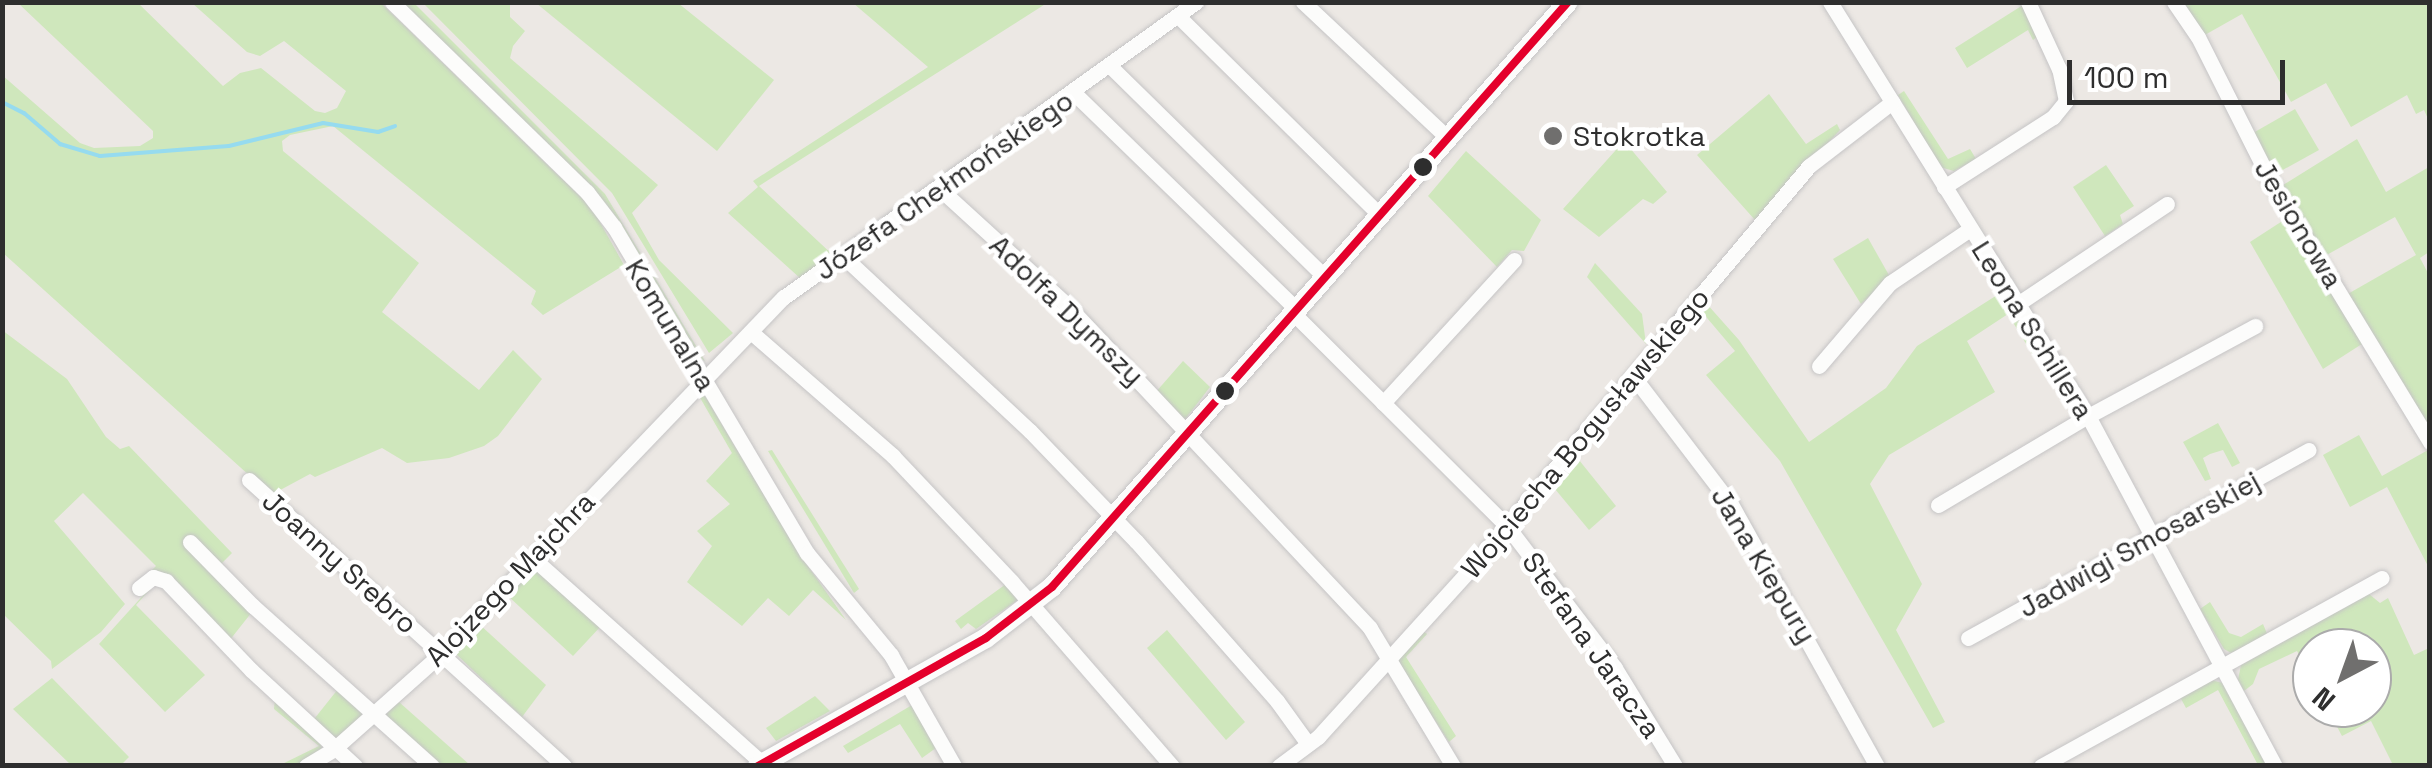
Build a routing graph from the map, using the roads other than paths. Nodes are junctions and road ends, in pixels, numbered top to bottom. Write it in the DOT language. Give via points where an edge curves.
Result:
graph roads {
  1 [pos="392,2"];
  2 [pos="1196,2"];
  3 [pos="1303,2"];
  4 [pos="1830,2"];
  5 [pos="2028,2"];
  6 [pos="2174,2"];
  7 [pos="1561,5"];
  8 [pos="1178,16"];
  9 [pos="1111,67"];
  10 [pos="1074,93"];
  11 [pos="1892,102"];
  12 [pos="1449,139"];
  13 [pos="1944,186"];
  14 [pos="940,188"];
  15 [pos="2167,204"];
  16 [pos="1381,216"];
  17 [pos="1970,229"];
  18 [pos="844,258"];
  19 [pos="1514,260"];
  20 [pos="1326,278"];
  21 [pos="2019,303"];
  22 [pos="1296,313"];
  23 [pos="2255,326"];
  24 [pos="751,332"];
  25 [pos="1819,366"];
  26 [pos="1633,376"];
  27 [pos="706,382"];
  28 [pos="1383,404"];
  29 [pos="2088,416"];
  30 [pos="1190,435"];
  31 [pos="2430,442"];
  32 [pos="2309,450"];
  33 [pos="248,480"];
  34 [pos="1938,505"];
  35 [pos="1114,521"];
  36 [pos="1507,526"];
  37 [pos="2154,534"];
  38 [pos="190,542"];
  39 [pos="534,560"];
  40 [pos="2382,578"];
  41 [pos="139,588"];
  42 [pos="1032,605"];
  43 [pos="1968,638"];
  44 [pos="443,652"];
  45 [pos="1386,661"];
  46 [pos="2222,665"];
  47 [pos="908,681"];
  48 [pos="372,714"];
  49 [pos="1308,744"];
  50 [pos="334,749"];
  51 [pos="760,764"];
  52 [pos="306,766"];
  53 [pos="354,766"];
  54 [pos="432,766"];
  55 [pos="564,766"];
  56 [pos="954,766"];
  57 [pos="1172,766"];
  58 [pos="1279,766"];
  59 [pos="1453,766"];
  60 [pos="1675,766"];
  61 [pos="1877,766"];
  62 [pos="2041,766"];
  63 [pos="2275,766"];
  1 -- 27 [label="street, Komunalna" via="587,192"];
  2 -- 8 [label="street, Józefa Chełmońskiego"];
  3 -- 12 [label="street"];
  4 -- 11 [label="street, Leona Schillera"];
  5 -- 13 [label="street" via="2066,101 2053,118"];
  6 -- 31 [label="street, Jesionowa" via="2266,174"];
  7 -- 12 [label="street"];
  8 -- 9 [label="street, Józefa Chełmońskiego"];
  8 -- 16 [label="street"];
  9 -- 10 [label="street, Józefa Chełmońskiego"];
  9 -- 20 [label="street"];
  10 -- 14 [label="street, Józefa Chełmońskiego"];
  10 -- 22 [label="street, Stefana Jaracza"];
  11 -- 13 [label="street, Leona Schillera"];
  11 -- 26 [label="street, Wojciecha Bogusławskiego" via="1810,166"];
  12 -- 16 [label="street"];
  13 -- 17 [label="street, Leona Schillera"];
  14 -- 18 [label="street, Józefa Chełmońskiego"];
  14 -- 30 [label="street, Adolfa Dymszy" via="1066,304"];
  15 -- 21 [label="street"];
  16 -- 20 [label="street"];
  17 -- 21 [label="street, Leona Schillera"];
  17 -- 25 [label="street" via="1890,283"];
  18 -- 24 [label="street, Józefa Chełmońskiego" via="784,297"];
  18 -- 35 [label="street" via="1030,430"];
  19 -- 28 [label="street"];
  20 -- 22 [label="street"];
  21 -- 29 [label="street, Leona Schillera"];
  22 -- 28 [label="street, Stefana Jaracza"];
  22 -- 30 [label="street"];
  23 -- 29 [label="street"];
  24 -- 27 [label="street, Józefa Chełmońskiego"];
  24 -- 42 [label="street" via="893,456"];
  26 -- 36 [label="street, Wojciecha Bogusławskiego"];
  26 -- 61 [label="street, Jana Kiepury" via="1731,504"];
  27 -- 39 [label="street, Alojzego Majchra" via="642,440"];
  27 -- 47 [label="street, Komunalna" via="806,554"];
  28 -- 36 [label="street, Stefana Jaracza"];
  29 -- 34 [label="street"];
  29 -- 37 [label="street, Leona Schillera"];
  30 -- 35 [label="street"];
  30 -- 45 [label="street, Adolfa Dymszy" via="1370,628"];
  32 -- 37 [label="street, Jadwigi Smosarskiej"];
  33 -- 44 [label="street, Joanny Srebro"];
  35 -- 42 [label="street"];
  35 -- 49 [label="street" via="1222,636"];
  36 -- 45 [label="street, Wojciecha Bogusławskiego"];
  36 -- 60 [label="street, Stefana Jaracza" via="1605,654"];
  37 -- 43 [label="street, Jadwigi Smosarskiej"];
  37 -- 46 [label="street, Leona Schillera"];
  38 -- 48 [label="street"];
  39 -- 44 [label="street, Alojzego Majchra"];
  39 -- 51 [label="street"];
  40 -- 46 [label="street"];
  41 -- 50 [label="street" via="153,577 166,581"];
  42 -- 47 [label="street"];
  42 -- 57 [label="street"];
  44 -- 48 [label="street, Alojzego Majchra"];
  44 -- 55 [label="street, Joanny Srebro"];
  45 -- 49 [label="street, Wojciecha Bogusławskiego"];
  45 -- 59 [label="street, Adolfa Dymszy"];
  46 -- 62 [label="street"];
  46 -- 63 [label="street, Leona Schillera"];
  47 -- 51 [label="street"];
  47 -- 56 [label="street, Komunalna"];
  48 -- 50 [label="street, Alojzego Majchra"];
  48 -- 54 [label="street"];
  49 -- 58 [label="street, Wojciecha Bogusławskiego"];
  50 -- 52 [label="street, Alojzego Majchra"];
  50 -- 53 [label="street"];
}
